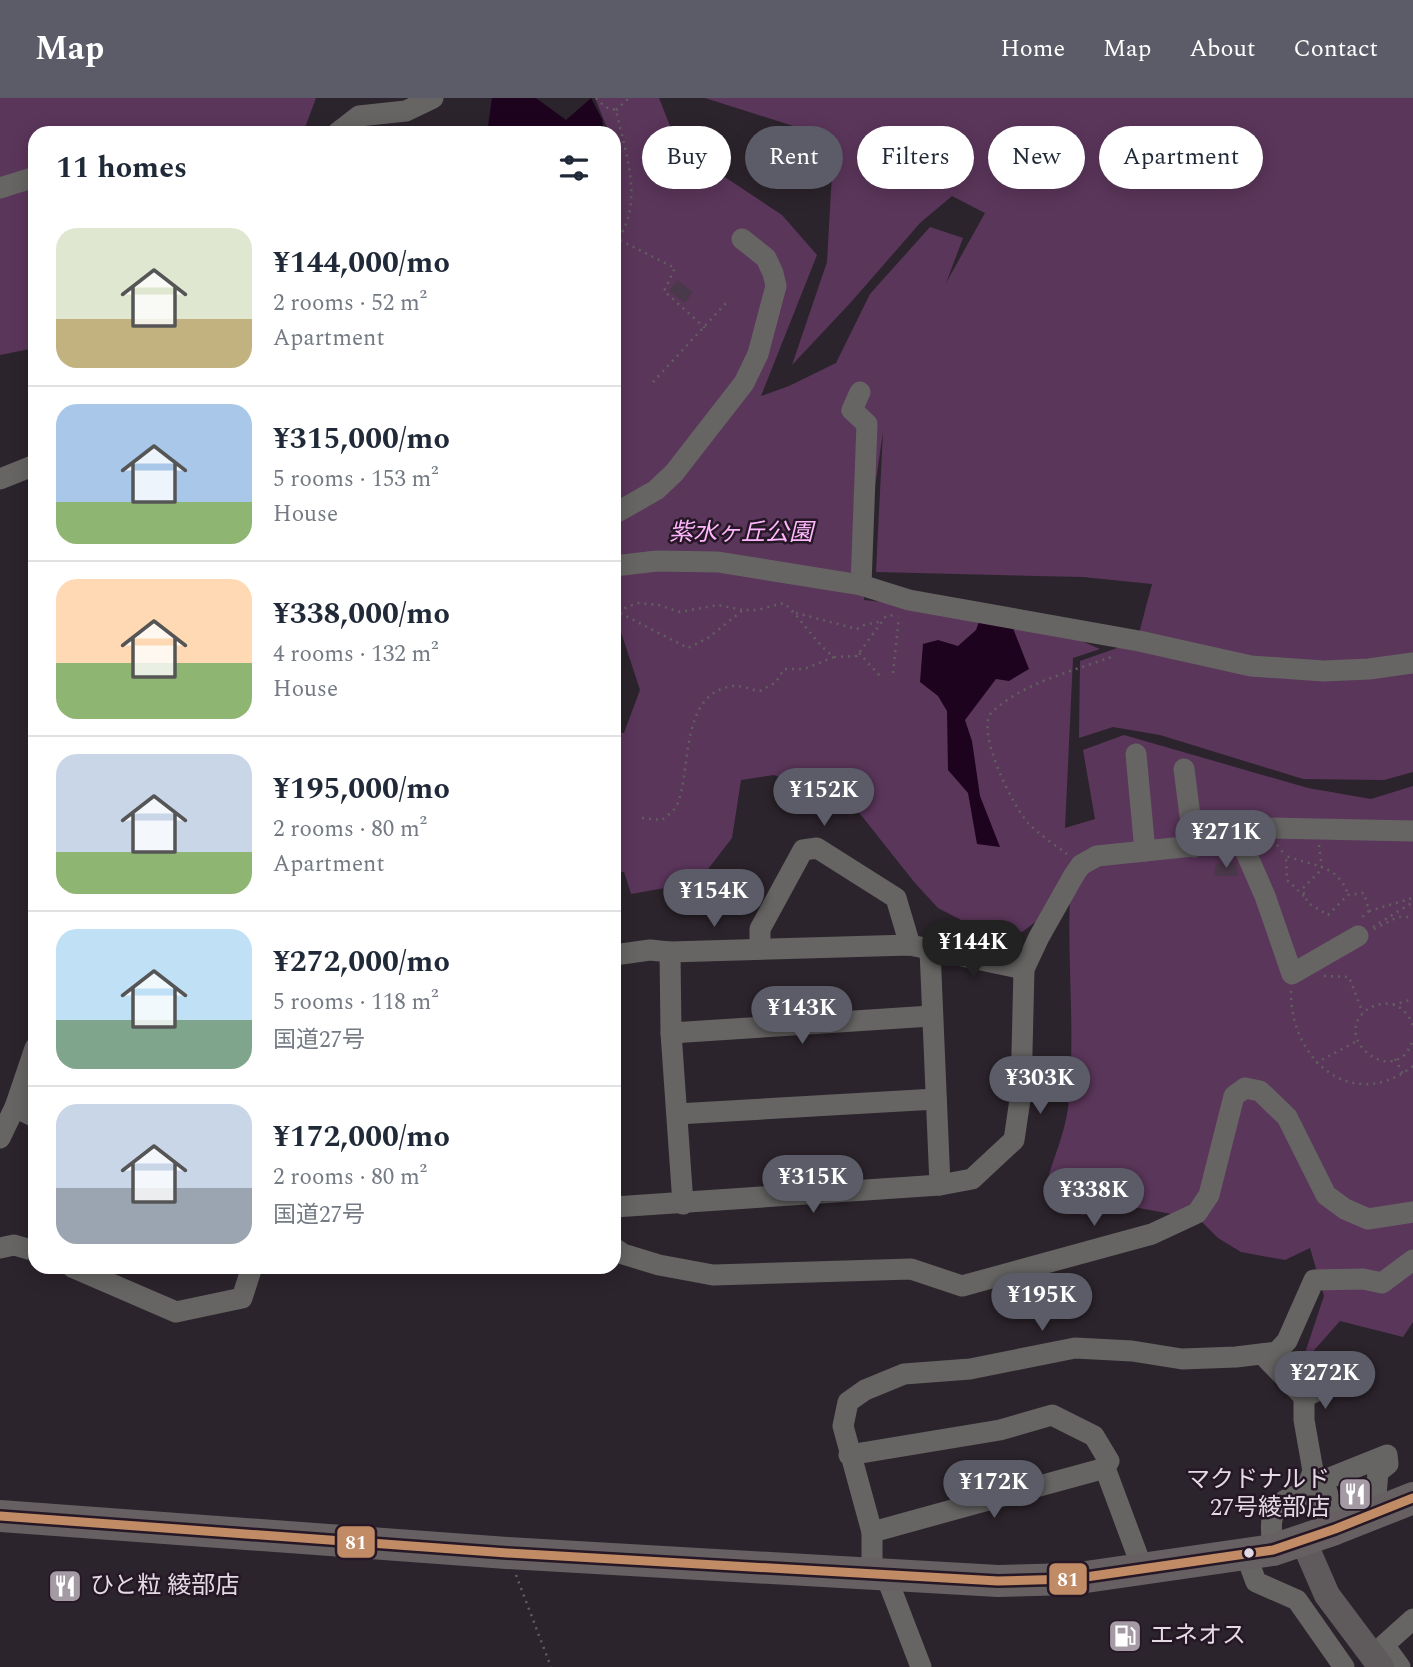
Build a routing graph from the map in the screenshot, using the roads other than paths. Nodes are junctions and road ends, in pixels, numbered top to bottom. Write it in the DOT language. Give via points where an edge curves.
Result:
graph roads {
  1 [pos="433,98"];
  2 [pos="346,126"];
  3 [pos="28,179"];
  4 [pos="0,188"];
  5 [pos="742,239"];
  6 [pos="860,392"];
  7 [pos="28,468"];
  8 [pos="0,479"];
  9 [pos="621,510"];
  10 [pos="621,564"];
  11 [pos="861,585"];
  12 [pos="1413,663"];
  13 [pos="1136,754"];
  14 [pos="1184,769"];
  15 [pos="1413,831"];
  16 [pos="1241,841"];
  17 [pos="1194,847"];
  18 [pos="1145,852"];
  19 [pos="1358,928"];
  20 [pos="920,947"];
  21 [pos="760,948"];
  22 [pos="670,952"];
  23 [pos="621,954"];
  24 [pos="1024,970"];
  25 [pos="931,1016"];
  26 [pos="671,1033"];
  27 [pos="28,1069"];
  28 [pos="936,1100"];
  29 [pos="15,1107"];
  30 [pos="28,1114"];
  31 [pos="677,1114"];
  32 [pos="0,1138"];
  33 [pos="940,1185"];
  34 [pos="683,1204"];
  35 [pos="621,1208"];
  36 [pos="1413,1212"];
  37 [pos="0,1248"];
  38 [pos="28,1249"];
  39 [pos="621,1253"];
  40 [pos="1413,1260"];
  41 [pos="88,1274"];
  42 [pos="250,1274"];
  43 [pos="1262,1354"];
  44 [pos="1326,1365"];
  45 [pos="1304,1397"];
  46 [pos="849,1455"];
  47 [pos="1386,1466"];
  48 [pos="1105,1468"];
  49 [pos="1315,1490"];
  50 [pos="1400,1503"];
  51 [pos="0,1516"];
  52 [pos="1335,1530"];
  53 [pos="872,1532"];
  54 [pos="1303,1540"];
  55 [pos="1260,1553"];
  56 [pos="1143,1570"];
  57 [pos="879,1576"];
  58 [pos="1413,1619"];
  59 [pos="921,1667"];
  60 [pos="1344,1667"];
  61 [pos="1381,1667"];
  62 [pos="1400,1667"];
  1 -- 2 [label="street" via="406,111 359,116"];
  3 -- 4 [label="street"];
  5 -- 9 [label="street" via="766,258 776,286 753,364 744,383 674,472 656,490"];
  6 -- 11 [label="street" via="852,410 867,424"];
  7 -- 8 [label="street"];
  10 -- 11 [label="street" via="718,562"];
  11 -- 12 [label="street" via="909,600 1251,666 1324,671"];
  13 -- 18 [label="street"];
  14 -- 17 [label="street"];
  15 -- 16 [label="street" via="1246,824"];
  16 -- 17 [label="street"];
  16 -- 19 [label="street" via="1292,974"];
  17 -- 18 [label="street"];
  18 -- 24 [label="street" via="1097,856 1081,865"];
  20 -- 21 [label="street"];
  20 -- 21 [label="street" via="896,898 817,848 803,850 760,929"];
  20 -- 24 [label="street"];
  20 -- 25 [label="street"];
  21 -- 22 [label="street"];
  22 -- 23 [label="street"];
  22 -- 26 [label="street"];
  24 -- 33 [label="street" via="1021,1093 1014,1140 972,1179"];
  25 -- 26 [label="street"];
  25 -- 28 [label="street"];
  26 -- 31 [label="street"];
  27 -- 29 [label="street"];
  28 -- 31 [label="street"];
  28 -- 33 [label="street"];
  29 -- 30 [label="street"];
  29 -- 32 [label="street"];
  31 -- 34 [label="street"];
  33 -- 34 [label="street"];
  34 -- 35 [label="street"];
  36 -- 39 [label="street" via="1368,1219 1326,1195 1287,1117 1260,1091 1245,1088 1234,1096 1209,1195 1197,1213 1152,1234 962,1286 911,1269 713,1275"];
  37 -- 38 [label="street"];
  40 -- 43 [label="street" via="1382,1283 1314,1280 1287,1341 1277,1352"];
  41 -- 42 [label="street" via="176,1312 242,1298"];
  43 -- 45 [label="street"];
  43 -- 46 [label="street" via="1182,1359 1075,1348 970,1369 904,1374 864,1390 848,1402 843,1426"];
  44 -- 45 [label="street" via="1319,1390"];
  45 -- 49 [label="street"];
  46 -- 48 [label="street" via="1000,1430 1052,1415 1094,1436 1109,1461"];
  46 -- 53 [label="street"];
  47 -- 49 [label="street" via="1387,1455 1338,1473"];
  47 -- 49 [label="street" via="1378,1472 1376,1495 1333,1511"];
  47 -- 50 [label="street" via="1384,1497"];
  48 -- 53 [label="street"];
  48 -- 56 [label="street"];
  49 -- 52 [label="street"];
  49 -- 55 [label="street" via="1283,1501 1271,1518"];
  50 -- 52 [label="highway"];
  51 -- 57 [label="highway"];
  52 -- 54 [label="highway"];
  53 -- 57 [label="street"];
  54 -- 55 [label="highway"];
  54 -- 61 [label="main road" via="1328,1595"];
  55 -- 56 [label="highway"];
  55 -- 60 [label="street" via="1256,1582 1297,1600"];
  56 -- 57 [label="highway" via="1072,1579"];
  57 -- 59 [label="street"];
  58 -- 62 [label="street" via="1384,1645"];
}
